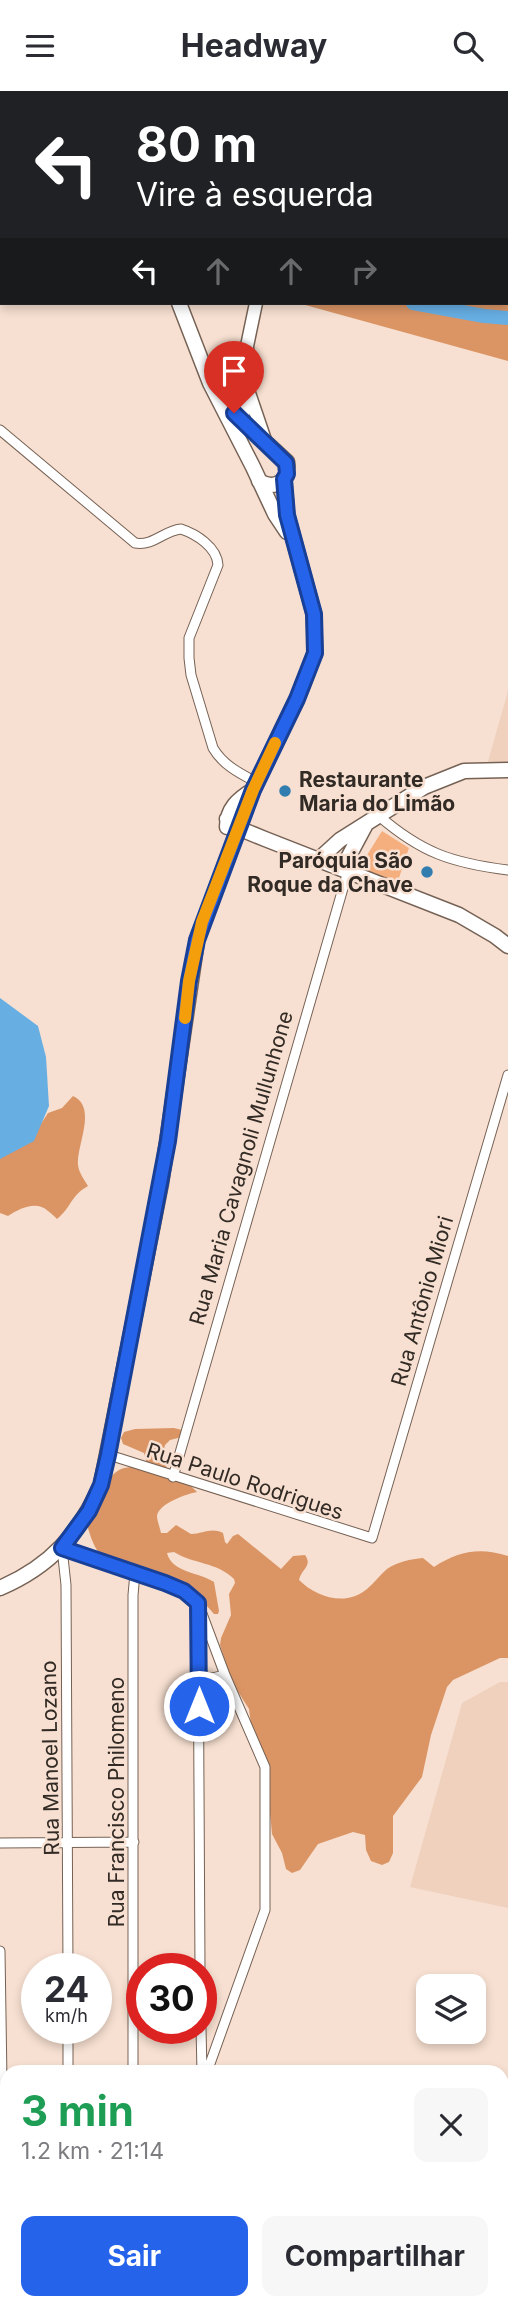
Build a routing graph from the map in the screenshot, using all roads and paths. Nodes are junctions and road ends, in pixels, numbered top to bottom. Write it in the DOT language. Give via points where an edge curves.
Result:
graph roads {
  1 [pos="180,305"];
  2 [pos="256,305"];
  3 [pos="247,389"];
  4 [pos="219,400"];
  5 [pos="242,419"];
  6 [pos="0,430"];
  7 [pos="238,439"];
  8 [pos="265,440"];
  9 [pos="279,454"];
  10 [pos="254,467"];
  11 [pos="284,479"];
  12 [pos="259,481"];
  13 [pos="293,541"];
  14 [pos="508,770"];
  15 [pos="254,786"];
  16 [pos="379,816"];
  17 [pos="233,823"];
  18 [pos="366,825"];
  19 [pos="340,840"];
  20 [pos="295,851"];
  21 [pos="318,860"];
  22 [pos="345,870"];
  23 [pos="508,870"];
  24 [pos="508,946"];
  25 [pos="508,1075"];
  26 [pos="108,1455"];
  27 [pos="173,1477"];
  28 [pos="372,1538"];
  29 [pos="62,1548"];
  30 [pos="135,1573"];
  31 [pos="0,1588"];
  32 [pos="198,1603"];
  33 [pos="225,1675"];
  34 [pos="199,1681"];
  35 [pos="134,1842"];
  36 [pos="0,1843"];
  37 [pos="69,1843"];
  38 [pos="0,1951"];
  39 [pos="68,1953"];
  40 [pos="200,1953"];
  41 [pos="68,2044"];
  42 [pos="202,2044"];
  43 [pos="3,2065"];
  44 [pos="68,2065"];
  45 [pos="133,2065"];
  46 [pos="204,2065"];
  47 [pos="208,2065"];
  1 -- 4 [label="main road"];
  2 -- 3 [label="main road" via="247,346"];
  3 -- 5 [label="main road"];
  3 -- 8 [label="main road"];
  4 -- 5 [label="main road"];
  4 -- 7 [label="main road"];
  5 -- 7 [label="main road"];
  5 -- 8 [label="main road"];
  6 -- 15 [label="street" via="135,543 152,543 181,529 215,553 218,565 189,638 191,675 213,748"];
  7 -- 10 [label="main road"];
  8 -- 9 [label="main road"];
  9 -- 10 [label="main road" via="263,453"];
  9 -- 11 [label="main road" via="288,468"];
  10 -- 12 [label="main road"];
  11 -- 12 [label="main road" via="269,486"];
  11 -- 13 [label="main road"];
  12 -- 13 [label="main road"];
  13 -- 15 [label="main road" via="314,614 315,653"];
  14 -- 16 [label="main road" via="464,771 415,792"];
  15 -- 17 [label="main road" via="237,801"];
  16 -- 18 [label="main road"];
  16 -- 23 [label="street" via="451,861"];
  17 -- 20 [label="main road"];
  17 -- 26 [label="main road" via="230,850 197,940 168,1141"];
  18 -- 19 [label="main road"];
  18 -- 22 [label="main road, Rua Maria Cavagnoli Mullunhone"];
  19 -- 20 [label="main road"];
  19 -- 21 [label="main road"];
  20 -- 21 [label="main road"];
  21 -- 22 [label="main road"];
  22 -- 24 [label="main road" via="459,915"];
  22 -- 27 [label="street, Rua Maria Cavagnoli Mullunhone"];
  25 -- 28 [label="street, Rua Antônio Miori"];
  26 -- 27 [label="street, Rua Paulo Rodrigues"];
  26 -- 29 [label="main road" via="89,1511"];
  27 -- 28 [label="street, Rua Paulo Rodrigues"];
  29 -- 30 [label="street"];
  29 -- 31 [label="main road" via="41,1566"];
  29 -- 37 [label="street, Rua Manoel Lozano"];
  30 -- 32 [label="street" via="184,1591"];
  30 -- 35 [label="street, Rua Francisco Philomeno"];
  32 -- 33 [label="street"];
  32 -- 34 [label="street"];
  33 -- 34 [label="street"];
  33 -- 47 [label="street" via="265,1767 265,1910"];
  34 -- 40 [label="street"];
  35 -- 37 [label="street"];
  35 -- 45 [label="street, Rua Francisco Philomeno"];
  36 -- 37 [label="street"];
  37 -- 39 [label="street, Rua Manoel Lozano"];
  38 -- 43 [label="street"];
  41 -- 44 [label="street"];
  42 -- 46 [label="street"];
}
